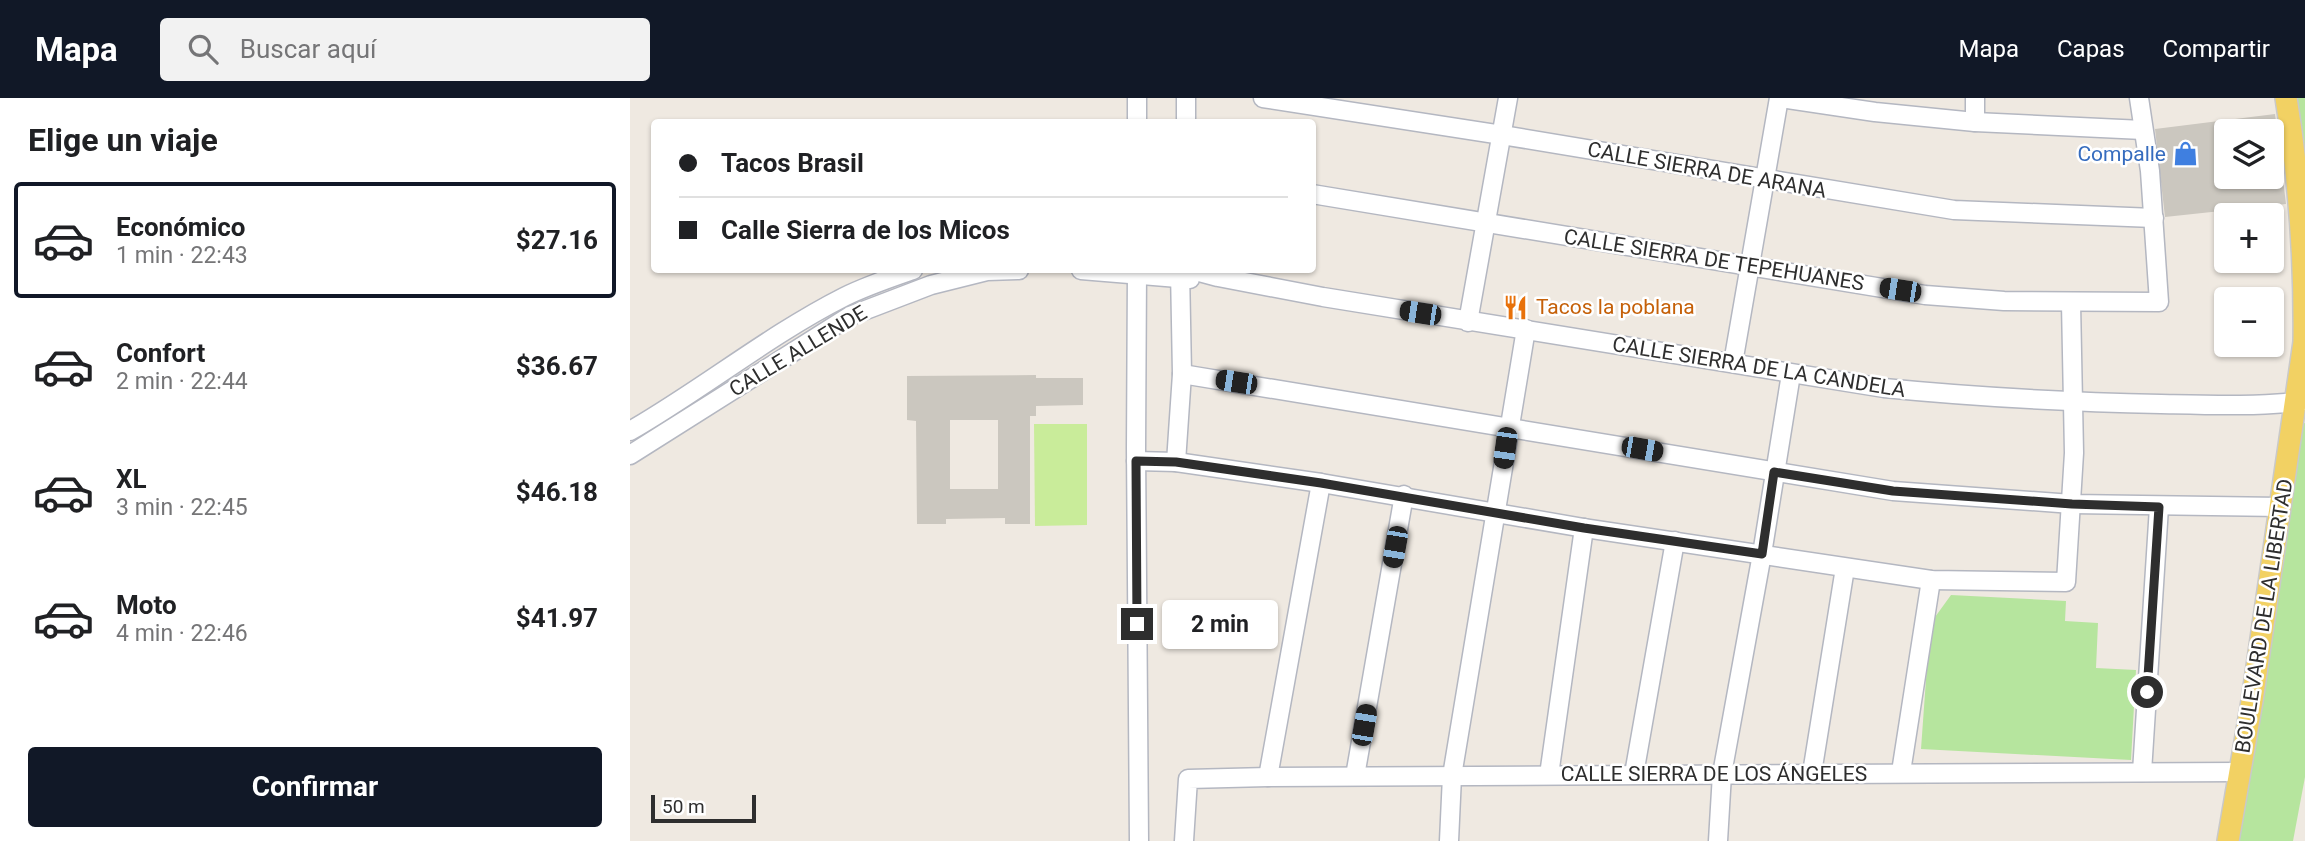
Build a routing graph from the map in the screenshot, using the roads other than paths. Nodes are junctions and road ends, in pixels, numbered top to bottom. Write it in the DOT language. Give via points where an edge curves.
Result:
graph roads {
  1 [pos="1137,98"];
  2 [pos="1186,98"];
  3 [pos="1263,98"];
  4 [pos="1507,98"];
  5 [pos="1780,98"];
  6 [pos="1975,98"];
  7 [pos="2139,98"];
  8 [pos="2286,98"];
  9 [pos="1875,105"];
  10 [pos="1137,119"];
  11 [pos="1185,119"];
  12 [pos="1975,122"];
  13 [pos="2143,130"];
  14 [pos="1502,135"];
  15 [pos="1766,180"];
  16 [pos="1316,195"];
  17 [pos="2154,218"];
  18 [pos="1486,223"];
  19 [pos="1750,266"];
  20 [pos="904,273"];
  21 [pos="976,273"];
  22 [pos="1137,273"];
  23 [pos="1185,273"];
  24 [pos="2071,303"];
  25 [pos="1468,322"];
  26 [pos="1526,329"];
  27 [pos="1733,363"];
  28 [pos="1182,374"];
  29 [pos="1791,374"];
  30 [pos="2074,402"];
  31 [pos="2300,402"];
  32 [pos="1509,426"];
  33 [pos="630,431"];
  34 [pos="630,455"];
  35 [pos="1136,461"];
  36 [pos="1176,462"];
  37 [pos="1774,472"];
  38 [pos="1321,483"];
  39 [pos="1404,495"];
  40 [pos="2072,504"];
  41 [pos="2281,506"];
  42 [pos="2159,507"];
  43 [pos="1496,513"];
  44 [pos="1584,528"];
  45 [pos="1675,541"];
  46 [pos="1762,554"];
  47 [pos="1845,568"];
  48 [pos="1931,580"];
  49 [pos="1901,772"];
  50 [pos="2142,772"];
  51 [pos="2239,772"];
  52 [pos="1812,773"];
  53 [pos="1634,774"];
  54 [pos="1722,774"];
  55 [pos="1549,775"];
  56 [pos="1268,776"];
  57 [pos="1355,776"];
  58 [pos="1452,776"];
  59 [pos="1139,841"];
  60 [pos="1184,841"];
  61 [pos="1449,841"];
  62 [pos="1718,841"];
  63 [pos="2228,841"];
  1 -- 10 [label="street"];
  2 -- 11 [label="street"];
  3 -- 14 [label="street, CALLE SIERRA DE ARANA"];
  4 -- 14 [label="street"];
  5 -- 9 [label="street"];
  5 -- 15 [label="street"];
  6 -- 12 [label="street"];
  7 -- 13 [label="street"];
  8 -- 31 [label="main road, BOULEVARD DE LA LIBERTAD" via="2304,308"];
  9 -- 12 [label="street"];
  12 -- 13 [label="street"];
  13 -- 17 [label="street"];
  14 -- 15 [label="street, CALLE SIERRA DE ARANA"];
  14 -- 18 [label="street"];
  15 -- 17 [label="street, CALLE SIERRA DE ARANA" via="1954,210"];
  15 -- 19 [label="street"];
  16 -- 18 [label="street, CALLE SIERRA DE TEPEHUANES"];
  17 -- 24 [label="street, CALLE SIERRA DE TEPEHUANES" via="2159,302"];
  18 -- 19 [label="street, CALLE SIERRA DE TEPEHUANES"];
  18 -- 25 [label="street"];
  19 -- 24 [label="street, CALLE SIERRA DE TEPEHUANES" via="1925,295"];
  19 -- 27 [label="street"];
  20 -- 33 [label="street, CALLE ALLENDE" via="842,298 802,321"];
  21 -- 34 [label="street, CALLE ALLENDE" via="850,316"];
  22 -- 35 [label="street"];
  23 -- 25 [label="street, CALLE SIERRA DE LA CANDELA"];
  23 -- 28 [label="street"];
  24 -- 30 [label="street"];
  25 -- 26 [label="street, CALLE SIERRA DE LA CANDELA"];
  26 -- 27 [label="street, CALLE SIERRA DE LA CANDELA"];
  26 -- 32 [label="street"];
  27 -- 29 [label="street, CALLE SIERRA DE LA CANDELA"];
  28 -- 32 [label="street"];
  28 -- 36 [label="street"];
  29 -- 30 [label="street, CALLE SIERRA DE LA CANDELA" via="1884,388"];
  29 -- 37 [label="street"];
  30 -- 31 [label="street, CALLE SIERRA DE LA CANDELA"];
  30 -- 40 [label="street"];
  31 -- 41 [label="main road, BOULEVARD DE LA LIBERTAD"];
  32 -- 37 [label="street"];
  32 -- 43 [label="street"];
  35 -- 36 [label="street"];
  35 -- 59 [label="street"];
  36 -- 38 [label="street"];
  37 -- 40 [label="street" via="1893,491"];
  37 -- 46 [label="street"];
  38 -- 39 [label="street"];
  38 -- 56 [label="street"];
  39 -- 43 [label="street"];
  39 -- 57 [label="street"];
  40 -- 42 [label="street"];
  40 -- 48 [label="street" via="2066,582"];
  41 -- 42 [label="street"];
  41 -- 51 [label="main road, BOULEVARD DE LA LIBERTAD"];
  42 -- 50 [label="street"];
  43 -- 44 [label="street"];
  43 -- 58 [label="street"];
  44 -- 45 [label="street"];
  44 -- 55 [label="street"];
  45 -- 46 [label="street"];
  45 -- 53 [label="street"];
  46 -- 47 [label="street"];
  46 -- 54 [label="street"];
  47 -- 48 [label="street"];
  47 -- 52 [label="street"];
  48 -- 49 [label="street"];
  49 -- 50 [label="street, CALLE SIERRA DE LOS ÁNGELES"];
  49 -- 52 [label="street, CALLE SIERRA DE LOS ÁNGELES"];
  50 -- 51 [label="street, CALLE SIERRA DE LOS ÁNGELES"];
  51 -- 63 [label="main road, BOULEVARD DE LA LIBERTAD"];
  52 -- 54 [label="street, CALLE SIERRA DE LOS ÁNGELES"];
  53 -- 54 [label="street, CALLE SIERRA DE LOS ÁNGELES"];
  53 -- 55 [label="street, CALLE SIERRA DE LOS ÁNGELES"];
  54 -- 62 [label="street"];
  55 -- 58 [label="street, CALLE SIERRA DE LOS ÁNGELES"];
  56 -- 57 [label="street, CALLE SIERRA DE LOS ÁNGELES"];
  56 -- 60 [label="street, CALLE SIERRA DE LOS ÁNGELES" via="1188,779"];
  57 -- 58 [label="street, CALLE SIERRA DE LOS ÁNGELES"];
  58 -- 61 [label="street"];
}
